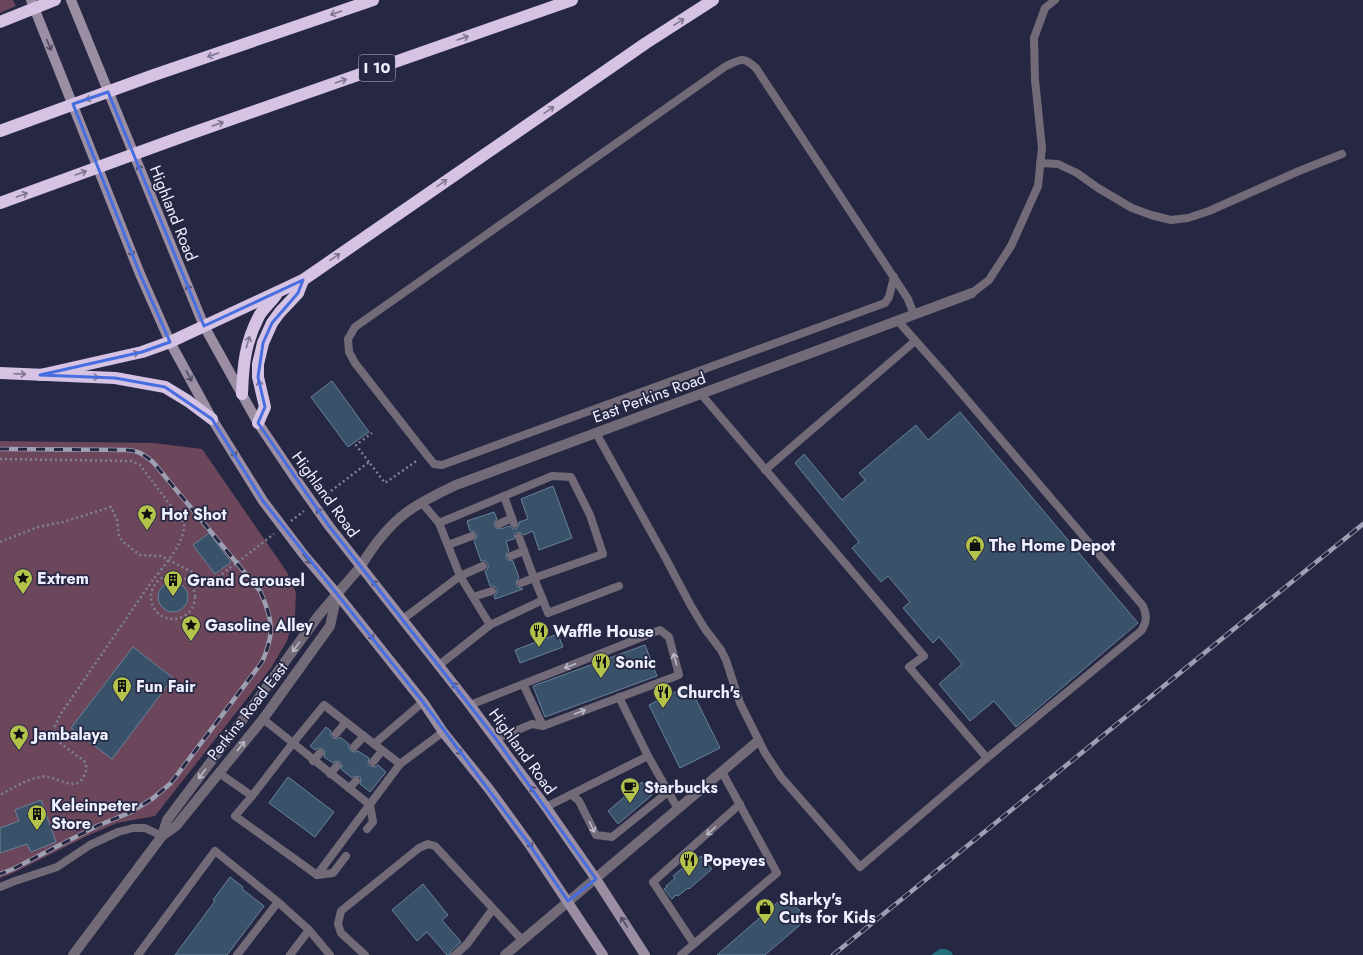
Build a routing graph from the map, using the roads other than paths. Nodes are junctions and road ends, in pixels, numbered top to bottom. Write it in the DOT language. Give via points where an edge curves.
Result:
graph roads {
  1 [pos="55,0"];
  2 [pos="71,0"];
  3 [pos="373,0"];
  4 [pos="572,0"];
  5 [pos="713,0"];
  6 [pos="1055,0"];
  7 [pos="33,4"];
  8 [pos="0,22"];
  9 [pos="1,130"];
  10 [pos="1342,154"];
  11 [pos="1040,163"];
  12 [pos="0,203"];
  13 [pos="894,277"];
  14 [pos="303,280"];
  15 [pos="279,292"];
  16 [pos="972,293"];
  17 [pos="914,315"];
  18 [pos="898,321"];
  19 [pos="204,326"];
  20 [pos="915,341"];
  21 [pos="170,342"];
  22 [pos="0,373"];
  23 [pos="40,374"];
  24 [pos="242,394"];
  25 [pos="701,394"];
  26 [pos="212,419"];
  27 [pos="258,423"];
  28 [pos="596,433"];
  29 [pos="765,470"];
  30 [pos="504,496"];
  31 [pos="422,503"];
  32 [pos="439,523"];
  33 [pos="499,524"];
  34 [pos="472,536"];
  35 [pos="519,537"];
  36 [pos="448,545"];
  37 [pos="524,551"];
  38 [pos="511,556"];
  39 [pos="361,566"];
  40 [pos="483,566"];
  41 [pos="460,576"];
  42 [pos="534,578"];
  43 [pos="521,583"];
  44 [pos="619,586"];
  45 [pos="492,591"];
  46 [pos="337,594"];
  47 [pos="473,597"];
  48 [pos="542,600"];
  49 [pos="403,619"];
  50 [pos="490,625"];
  51 [pos="438,666"];
  52 [pos="523,684"];
  53 [pos="619,697"];
  54 [pos="423,702"];
  55 [pos="470,705"];
  56 [pos="263,718"];
  57 [pos="346,722"];
  58 [pos="543,726"];
  59 [pos="443,732"];
  60 [pos="336,734"];
  61 [pos="364,736"];
  62 [pos="496,739"];
  63 [pos="758,741"];
  64 [pos="292,743"];
  65 [pos="374,744"];
  66 [pos="354,747"];
  67 [pos="382,751"];
  68 [pos="320,753"];
  69 [pos="648,756"];
  70 [pos="987,758"];
  71 [pos="314,761"];
  72 [pos="373,762"];
  73 [pos="400,764"];
  74 [pos="337,766"];
  75 [pos="722,772"];
  76 [pos="219,773"];
  77 [pos="330,774"];
  78 [pos="356,781"];
  79 [pos="349,788"];
  80 [pos="668,792"];
  81 [pos="572,795"];
  82 [pos="252,796"];
  83 [pos="740,804"];
  84 [pos="370,805"];
  85 [pos="546,807"];
  86 [pos="678,809"];
  87 [pos="367,829"];
  88 [pos="162,836"];
  89 [pos="346,856"];
  90 [pos="316,875"];
  91 [pos="596,879"];
  92 [pos="0,887"];
  93 [pos="568,901"];
  94 [pos="278,902"];
  95 [pos="493,909"];
  96 [pos="309,930"];
  97 [pos="523,940"];
  98 [pos="694,944"];
  99 [pos="73,955"];
  100 [pos="138,955"];
  101 [pos="237,955"];
  102 [pos="290,955"];
  103 [pos="330,955"];
  104 [pos="365,955"];
  105 [pos="455,955"];
  106 [pos="505,955"];
  107 [pos="603,955"];
  108 [pos="645,955"];
  109 [pos="681,955"];
  1 -- 7 [label="highway"];
  19 -- 2 [label="main road, Highland Road, one-way"];
  3 -- 9 [label="highway, one-way"];
  12 -- 4 [label="highway, I 10, one-way" via="181,136"];
  14 -- 5 [label="highway, one-way" via="646,43"];
  6 -- 11 [label="lane" via="1044,8 1034,38 1035,80 1042,148"];
  7 -- 8 [label="highway"];
  7 -- 21 [label="main road, one-way" via="140,274"];
  10 -- 11 [label="lane" via="1209,211 1171,220 1132,208 1058,164"];
  11 -- 16 [label="lane" via="1038,186 1011,246 989,280"];
  13 -- 13 [label="lane" via="756,68 749,61 740,59 726,66 355,327 348,339 349,352 434,464 442,465 885,302 889,297"];
  13 -- 17 [label="lane" via="908,299"];
  14 -- 15 [label="highway"];
  27 -- 14 [label="highway, one-way" via="265,407 258,377 263,343 272,323 298,293"];
  15 -- 19 [label="highway"];
  24 -- 15 [label="highway, one-way" via="243,363 248,341 259,315"];
  16 -- 17 [label="street, East Perkins Road"];
  17 -- 18 [label="street, East Perkins Road"];
  18 -- 20 [label="lane"];
  18 -- 25 [label="street, East Perkins Road"];
  19 -- 21 [label="highway"];
  19 -- 24 [label="main road, Highland Road"];
  20 -- 29 [label="lane"];
  20 -- 70 [label="lane" via="1144,606 1146,613 1147,619 1141,631"];
  23 -- 21 [label="highway, one-way" via="142,352"];
  21 -- 26 [label="main road, one-way"];
  22 -- 23 [label="highway, one-way"];
  23 -- 26 [label="highway, one-way" via="115,378 165,387"];
  24 -- 27 [label="main road, Highland Road"];
  25 -- 28 [label="street, East Perkins Road"];
  25 -- 29 [label="lane"];
  26 -- 46 [label="main road, one-way" via="263,501"];
  39 -- 27 [label="main road, Highland Road, one-way"];
  28 -- 31 [label="street, East Perkins Road" via="456,485"];
  28 -- 63 [label="lane" via="691,606 721,650 740,703"];
  29 -- 70 [label="lane" via="924,656 909,667"];
  30 -- 32 [label="lane"];
  30 -- 33 [label="lane" via="513,521"];
  30 -- 42 [label="lane" via="552,476 571,477 590,515 603,554"];
  31 -- 32 [label="lane"];
  31 -- 39 [label="street, East Perkins Road" via="388,529"];
  32 -- 36 [label="lane"];
  34 -- 36 [label="lane"];
  35 -- 37 [label="lane"];
  36 -- 41 [label="lane"];
  37 -- 38 [label="lane"];
  37 -- 42 [label="lane"];
  39 -- 46 [label="street, Perkins Road East"];
  49 -- 39 [label="main road, Highland Road, one-way"];
  40 -- 41 [label="lane"];
  41 -- 47 [label="lane"];
  41 -- 49 [label="lane"];
  42 -- 43 [label="lane"];
  42 -- 48 [label="lane"];
  44 -- 48 [label="lane" via="548,613"];
  45 -- 47 [label="lane"];
  46 -- 54 [label="main road, one-way"];
  46 -- 56 [label="street, Perkins Road East" via="330,626"];
  46 -- 88 [label="street, Perkins Road East, one-way" via="167,820"];
  47 -- 50 [label="lane"];
  48 -- 50 [label="lane"];
  49 -- 51 [label="main road, Highland Road"];
  50 -- 51 [label="lane"];
  55 -- 51 [label="main road, Highland Road, one-way"];
  53 -- 52 [label="lane, one-way" via="679,675 669,637 660,630"];
  52 -- 55 [label="lane"];
  52 -- 58 [label="lane"];
  58 -- 53 [label="lane, one-way"];
  53 -- 69 [label="lane"];
  54 -- 59 [label="main road"];
  54 -- 65 [label="lane"];
  55 -- 62 [label="main road, Highland Road"];
  56 -- 64 [label="lane"];
  76 -- 56 [label="street, Perkins Road East, one-way"];
  57 -- 60 [label="lane"];
  57 -- 61 [label="lane"];
  57 -- 64 [label="lane" via="324,705"];
  58 -- 62 [label="lane" via="532,724"];
  59 -- 73 [label="lane"];
  59 -- 93 [label="main road, one-way" via="489,789"];
  61 -- 65 [label="lane"];
  61 -- 66 [label="lane"];
  85 -- 62 [label="main road, Highland Road, one-way"];
  63 -- 70 [label="lane" via="782,777 860,867"];
  63 -- 75 [label="street"];
  64 -- 71 [label="lane"];
  64 -- 82 [label="lane"];
  65 -- 67 [label="lane"];
  67 -- 72 [label="lane"];
  67 -- 73 [label="lane"];
  68 -- 71 [label="lane"];
  69 -- 80 [label="lane"];
  69 -- 81 [label="lane"];
  71 -- 77 [label="lane"];
  73 -- 84 [label="lane"];
  74 -- 77 [label="lane"];
  75 -- 83 [label="lane"];
  75 -- 86 [label="street"];
  76 -- 82 [label="lane"];
  76 -- 88 [label="street, Perkins Road East" via="176,826"];
  77 -- 79 [label="lane"];
  78 -- 79 [label="lane"];
  79 -- 84 [label="lane"];
  81 -- 80 [label="lane, one-way" via="579,801 596,835 612,837"];
  80 -- 86 [label="lane"];
  81 -- 85 [label="lane"];
  82 -- 90 [label="lane" via="235,816"];
  83 -- 98 [label="lane" via="777,872"];
  83 -- 98 [label="lane, one-way" via="653,882"];
  84 -- 87 [label="lane" via="373,822"];
  84 -- 90 [label="lane"];
  85 -- 91 [label="main road, Highland Road"];
  86 -- 91 [label="street"];
  88 -- 92 [label="lane" via="145,828 118,832 90,845 57,866"];
  88 -- 99 [label="street, Perkins Road East"];
  89 -- 90 [label="lane" via="333,873"];
  91 -- 93 [label="street"];
  108 -- 91 [label="main road, Highland Road, one-way"];
  93 -- 97 [label="street"];
  93 -- 107 [label="main road"];
  94 -- 96 [label="lane"];
  94 -- 100 [label="lane" via="215,851"];
  94 -- 101 [label="lane"];
  95 -- 97 [label="lane"];
  95 -- 104 [label="lane" via="435,846 428,844 419,848 341,911 338,924 341,934"];
  95 -- 105 [label="lane" via="467,944"];
  96 -- 102 [label="lane"];
  96 -- 103 [label="lane"];
  97 -- 106 [label="street"];
  98 -- 109 [label="lane"];
}
